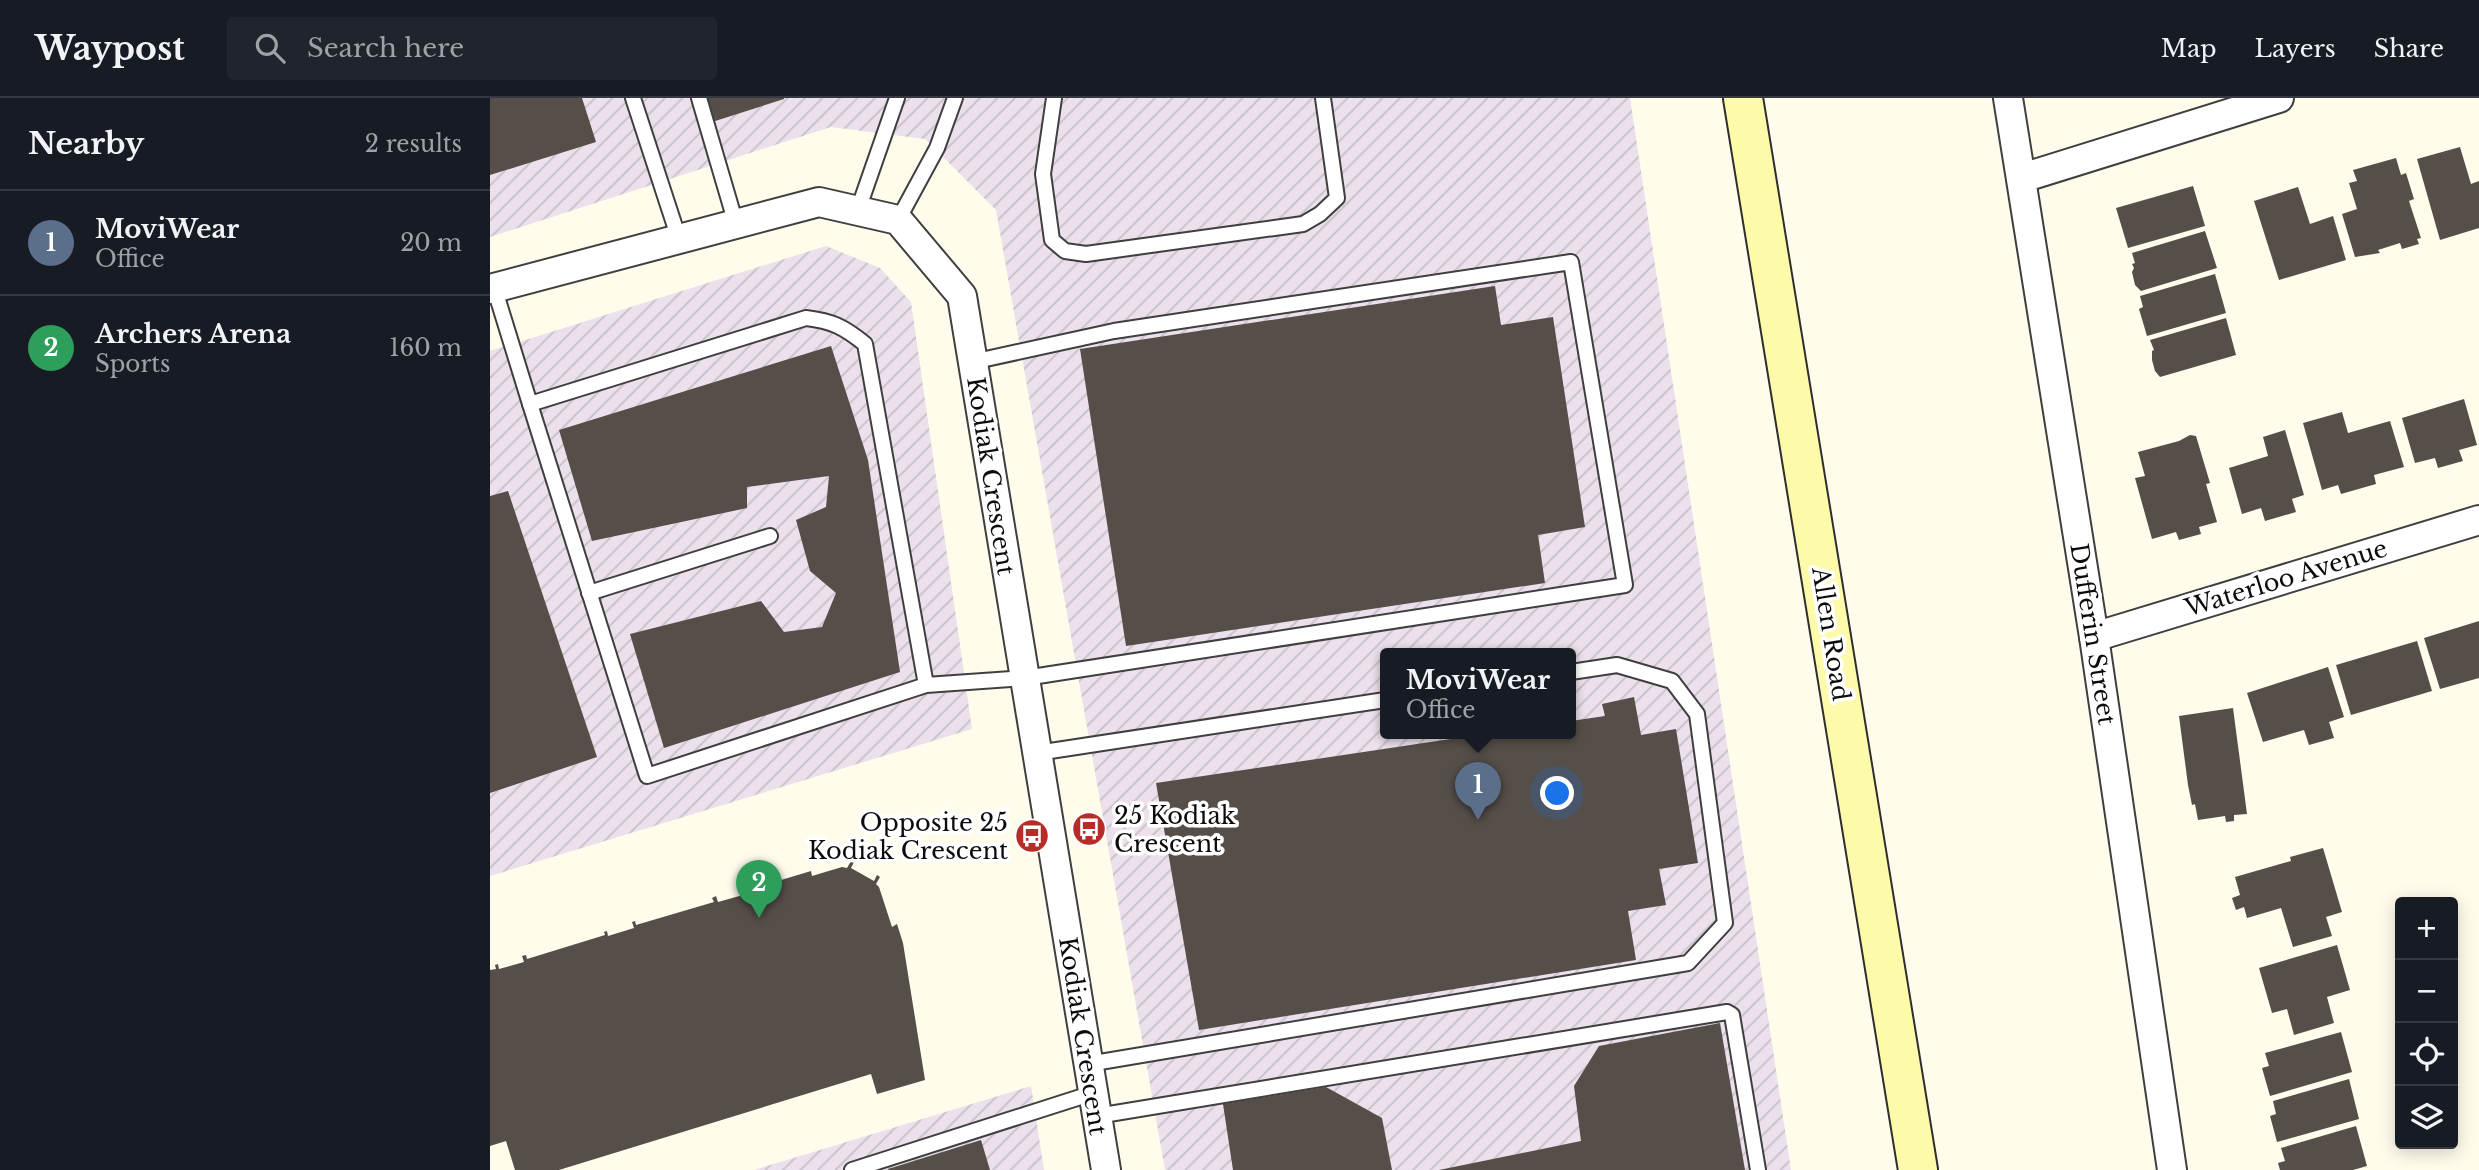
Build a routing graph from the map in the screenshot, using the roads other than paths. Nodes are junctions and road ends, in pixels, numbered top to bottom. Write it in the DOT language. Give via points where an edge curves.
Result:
graph roads {
  1 [pos="633,98"];
  2 [pos="699,98"];
  3 [pos="897,98"];
  4 [pos="955,98"];
  5 [pos="1054,98"];
  6 [pos="1322,98"];
  7 [pos="1743,98"];
  8 [pos="2008,98"];
  9 [pos="2279,98"];
  10 [pos="2022,178"];
  11 [pos="859,211"];
  12 [pos="898,220"];
  13 [pos="736,224"];
  14 [pos="679,239"];
  15 [pos="492,288"];
  16 [pos="972,362"];
  17 [pos="530,404"];
  18 [pos="2479,520"];
  19 [pos="770,536"];
  20 [pos="589,593"];
  21 [pos="2094,637"];
  22 [pos="1576,671"];
  23 [pos="1025,678"];
  24 [pos="926,685"];
  25 [pos="1380,701"];
  26 [pos="1037,753"];
  27 [pos="1088,1064"];
  28 [pos="1095,1105"];
  29 [pos="852,1170"];
  30 [pos="1106,1170"];
  31 [pos="1758,1170"];
  32 [pos="1918,1170"];
  33 [pos="2172,1170"];
  1 -- 14 [label="lane"];
  2 -- 13 [label="lane"];
  3 -- 11 [label="lane"];
  4 -- 12 [label="lane" via="937,149"];
  5 -- 6 [label="lane" via="1043,174 1052,240 1065,251 1086,254 1303,224 1320,214 1337,198"];
  7 -- 32 [label="main road, Allen Road"];
  8 -- 10 [label="street, Dufferin Street"];
  9 -- 10 [label="street"];
  10 -- 21 [label="street, Dufferin Street"];
  11 -- 12 [label="street"];
  11 -- 13 [label="street" via="820,202"];
  12 -- 16 [label="street, Kodiak Crescent" via="962,296"];
  13 -- 14 [label="street"];
  14 -- 15 [label="street"];
  15 -- 17 [label="lane"];
  16 -- 23 [label="street, Kodiak Crescent"];
  16 -- 23 [label="lane" via="1114,331 1571,262 1623,572 1625,585"];
  17 -- 20 [label="lane"];
  17 -- 24 [label="lane" via="806,318 829,321 849,331 865,344"];
  18 -- 21 [label="street, Waterloo Avenue"];
  19 -- 20 [label="lane"];
  20 -- 24 [label="lane" via="647,776"];
  21 -- 33 [label="street, Dufferin Street"];
  22 -- 27 [label="lane" via="1617,665 1672,681 1697,714 1725,923 1688,963"];
  23 -- 24 [label="lane"];
  23 -- 26 [label="street, Kodiak Crescent"];
  25 -- 26 [label="lane"];
  26 -- 27 [label="street, Kodiak Crescent"];
  27 -- 28 [label="street, Kodiak Crescent"];
  28 -- 29 [label="lane"];
  28 -- 30 [label="street, Kodiak Crescent"];
  28 -- 31 [label="lane" via="1727,1012 1732,1014"];
}
